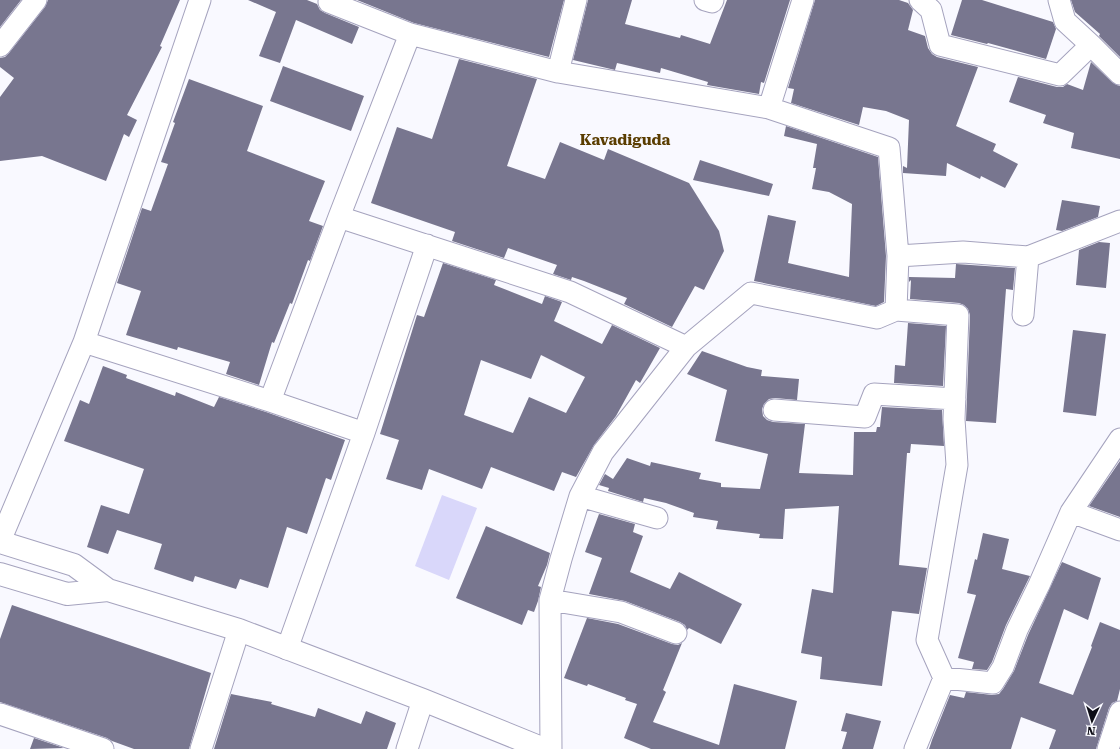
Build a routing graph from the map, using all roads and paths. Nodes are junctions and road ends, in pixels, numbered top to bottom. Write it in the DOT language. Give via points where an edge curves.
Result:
graph roads {
  1 [pos="36,0"];
  2 [pos="200,0"];
  3 [pos="576,0"];
  4 [pos="705,0"];
  5 [pos="713,0"];
  6 [pos="803,0"];
  7 [pos="920,0"];
  8 [pos="1059,0"];
  9 [pos="329,2"];
  10 [pos="410,34"];
  11 [pos="1091,45"];
  12 [pos="0,46"];
  13 [pos="558,72"];
  14 [pos="1120,74"];
  15 [pos="769,108"];
  16 [pos="339,217"];
  17 [pos="1120,221"];
  18 [pos="427,245"];
  19 [pos="898,256"];
  20 [pos="1028,257"];
  21 [pos="896,310"];
  22 [pos="1023,315"];
  23 [pos="84,342"];
  24 [pos="686,348"];
  25 [pos="955,399"];
  26 [pos="270,401"];
  27 [pos="774,410"];
  28 [pos="364,433"];
  29 [pos="1120,439"];
  30 [pos="580,496"];
  31 [pos="1071,512"];
  32 [pos="657,518"];
  33 [pos="1120,530"];
  34 [pos="0,542"];
  35 [pos="0,574"];
  36 [pos="108,590"];
  37 [pos="550,600"];
  38 [pos="239,630"];
  39 [pos="676,633"];
  40 [pos="287,649"];
  41 [pos="944,678"];
  42 [pos="423,700"];
  43 [pos="1120,712"];
  44 [pos="0,714"];
  45 [pos="104,749"];
  46 [pos="200,749"];
  47 [pos="407,749"];
  48 [pos="544,749"];
  49 [pos="551,749"];
  50 [pos="915,749"];
  51 [pos="1108,749"];
  1 -- 12 [label="street"];
  2 -- 23 [label="street"];
  3 -- 13 [label="street"];
  4 -- 5 [label="street"];
  6 -- 15 [label="street"];
  7 -- 11 [label="street" via="931,10 940,45 1060,75"];
  8 -- 11 [label="street" via="1065,21"];
  9 -- 10 [label="street"];
  10 -- 13 [label="street"];
  10 -- 16 [label="street"];
  11 -- 14 [label="street"];
  13 -- 15 [label="street"];
  15 -- 19 [label="street" via="889,148"];
  16 -- 18 [label="street"];
  16 -- 26 [label="street"];
  17 -- 20 [label="street"];
  18 -- 24 [label="street" via="570,292"];
  18 -- 28 [label="street"];
  19 -- 20 [label="street" via="963,252"];
  19 -- 21 [label="street"];
  20 -- 22 [label="street"];
  21 -- 24 [label="street" via="877,318 751,293"];
  21 -- 25 [label="street" via="958,315"];
  23 -- 26 [label="street"];
  23 -- 34 [label="street"];
  24 -- 30 [label="street" via="603,452"];
  25 -- 27 [label="street" via="874,394 865,417"];
  25 -- 41 [label="street" via="957,465 927,640"];
  26 -- 28 [label="street"];
  28 -- 40 [label="street"];
  29 -- 31 [label="street"];
  30 -- 32 [label="street"];
  30 -- 37 [label="street"];
  31 -- 33 [label="street"];
  31 -- 41 [label="street" via="1017,630 1003,667 993,683"];
  34 -- 36 [label="main road" via="74,564"];
  35 -- 36 [label="main road" via="67,594"];
  36 -- 38 [label="main road"];
  37 -- 39 [label="street" via="621,612"];
  37 -- 49 [label="street"];
  38 -- 40 [label="main road"];
  38 -- 46 [label="street"];
  40 -- 42 [label="main road"];
  41 -- 50 [label="street"];
  42 -- 47 [label="street"];
  42 -- 48 [label="main road"];
  43 -- 51 [label="street"];
  44 -- 45 [label="street"];
}
